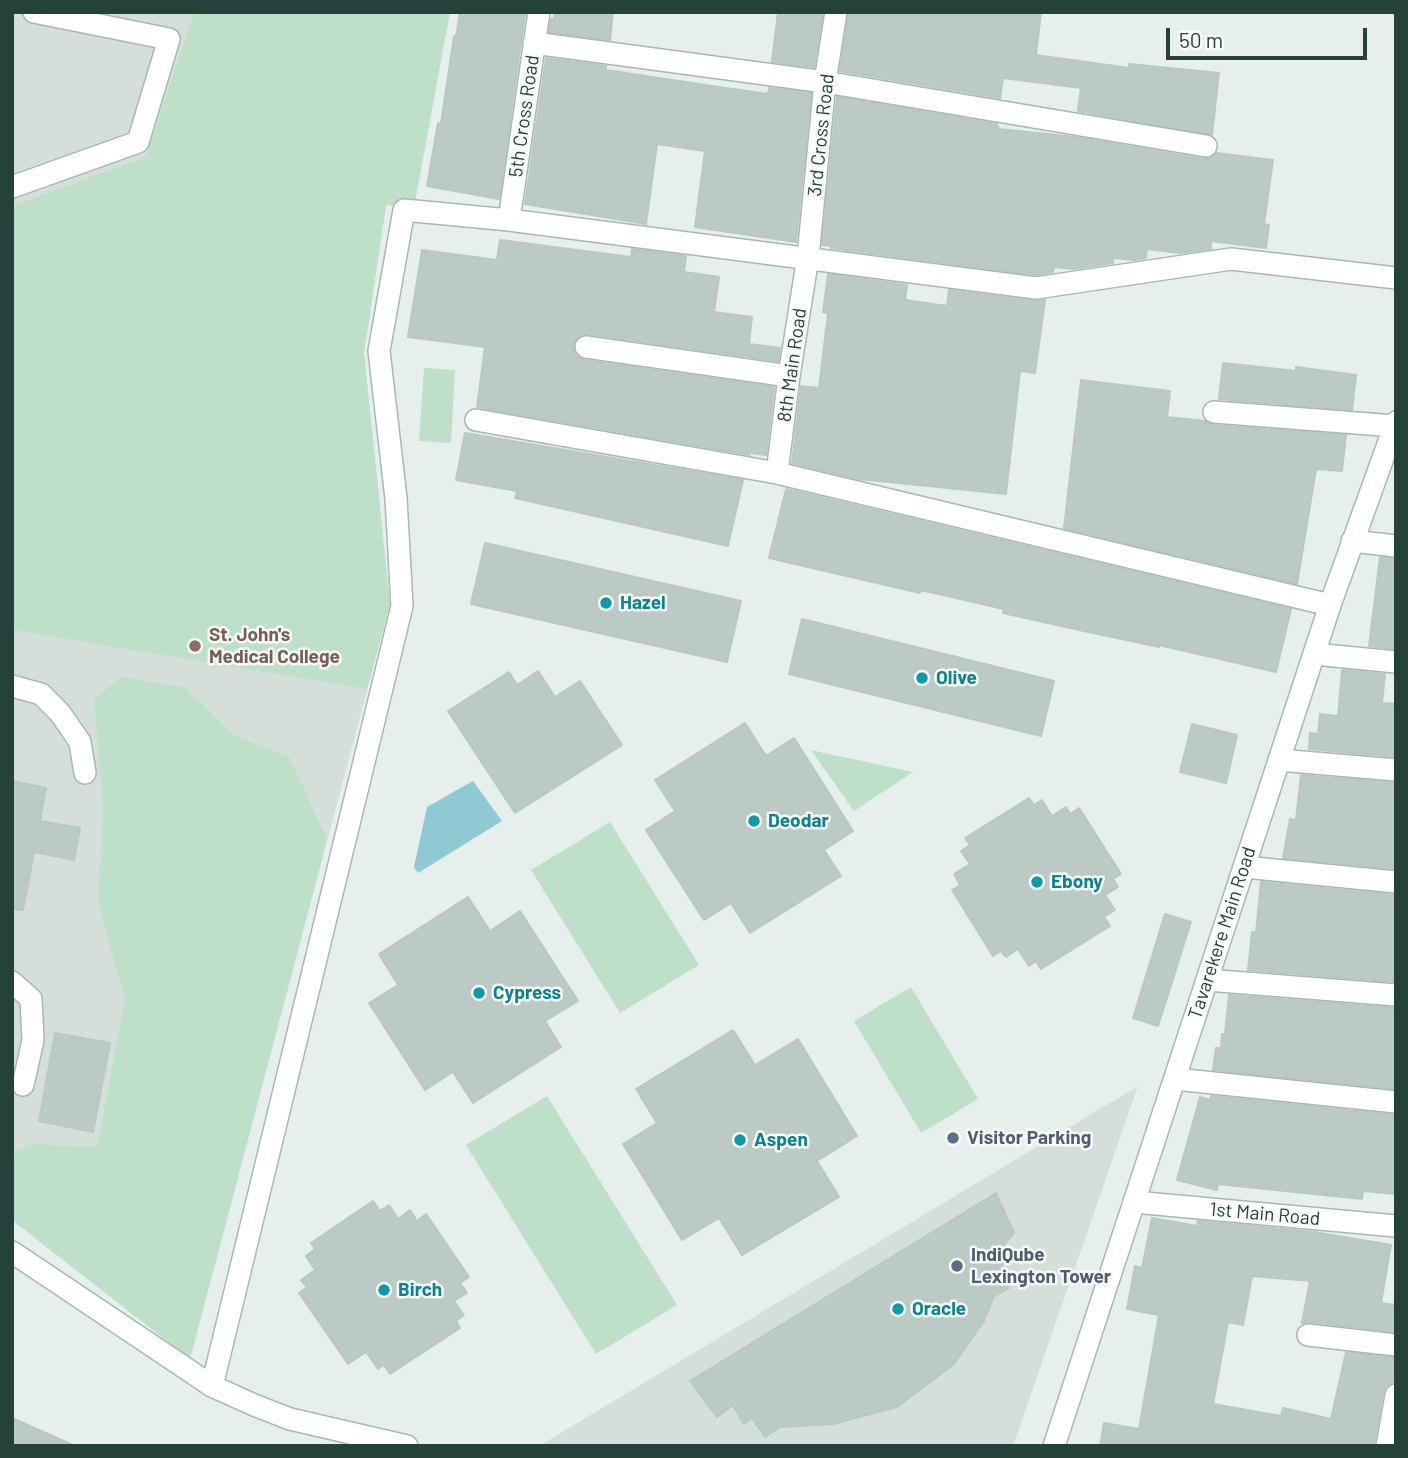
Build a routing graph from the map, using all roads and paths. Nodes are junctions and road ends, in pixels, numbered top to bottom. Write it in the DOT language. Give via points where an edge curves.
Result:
graph roads {
  1 [pos="34,12"];
  2 [pos="539,12"];
  3 [pos="836,12"];
  4 [pos="534,43"];
  5 [pos="825,82"];
  6 [pos="1206,146"];
  7 [pos="12,187"];
  8 [pos="509,220"];
  9 [pos="808,257"];
  10 [pos="1396,278"];
  11 [pos="586,347"];
  12 [pos="789,376"];
  13 [pos="1214,412"];
  14 [pos="476,419"];
  15 [pos="1395,424"];
  16 [pos="776,474"];
  17 [pos="1352,541"];
  18 [pos="1396,546"];
  19 [pos="1330,605"];
  20 [pos="1314,654"];
  21 [pos="1396,662"];
  22 [pos="12,686"];
  23 [pos="1279,760"];
  24 [pos="1396,770"];
  25 [pos="85,773"];
  26 [pos="1244,867"];
  27 [pos="1396,882"];
  28 [pos="1207,980"];
  29 [pos="12,982"];
  30 [pos="1396,995"];
  31 [pos="1175,1079"];
  32 [pos="23,1085"];
  33 [pos="1396,1102"];
  34 [pos="1134,1202"];
  35 [pos="1396,1226"];
  36 [pos="12,1252"];
  37 [pos="1308,1335"];
  38 [pos="1396,1345"];
  39 [pos="212,1386"];
  40 [pos="1396,1395"];
  41 [pos="407,1446"];
  42 [pos="1054,1446"];
  43 [pos="1387,1446"];
  1 -- 7 [label="street" via="169,39 138,142"];
  2 -- 4 [label="street, 5th Cross Road"];
  3 -- 5 [label="street, 3rd Cross Road"];
  4 -- 5 [label="street"];
  4 -- 8 [label="street, 5th Cross Road"];
  5 -- 6 [label="street"];
  5 -- 9 [label="street, 3rd Cross Road"];
  8 -- 9 [label="street"];
  8 -- 39 [label="street" via="404,210 379,351 396,498 402,606"];
  9 -- 10 [label="street" via="1035,288 1231,259"];
  9 -- 12 [label="street, 8th Main Road"];
  11 -- 12 [label="street"];
  12 -- 16 [label="street, 8th Main Road"];
  13 -- 15 [label="street"];
  14 -- 16 [label="street"];
  15 -- 17 [label="street, Tavarekere Main Road"];
  16 -- 19 [label="street"];
  17 -- 18 [label="street"];
  17 -- 19 [label="street, Tavarekere Main Road"];
  19 -- 20 [label="street, Tavarekere Main Road"];
  20 -- 21 [label="street"];
  20 -- 23 [label="street, Tavarekere Main Road"];
  22 -- 25 [label="street" via="41,694 60,713 80,742"];
  23 -- 24 [label="street"];
  23 -- 26 [label="street, Tavarekere Main Road"];
  26 -- 27 [label="street"];
  26 -- 28 [label="street, Tavarekere Main Road"];
  28 -- 30 [label="street"];
  28 -- 31 [label="street, Tavarekere Main Road"];
  29 -- 32 [label="street" via="31,999 33,1040"];
  31 -- 33 [label="street"];
  31 -- 34 [label="street, Tavarekere Main Road"];
  34 -- 35 [label="street, 1st Main Road"];
  34 -- 42 [label="street, Tavarekere Main Road"];
  36 -- 39 [label="street"];
  37 -- 38 [label="street"];
  39 -- 41 [label="street" via="290,1419"];
  40 -- 43 [label="street"];
}
